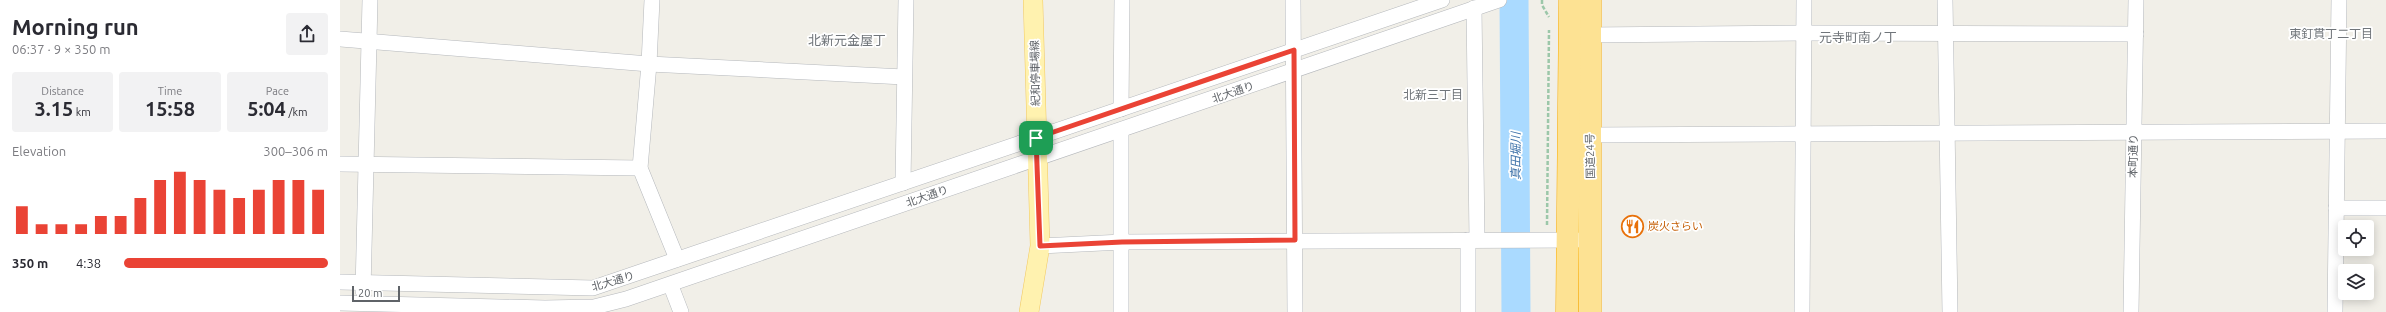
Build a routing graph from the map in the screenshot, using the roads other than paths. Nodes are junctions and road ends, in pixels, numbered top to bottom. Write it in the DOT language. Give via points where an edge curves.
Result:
graph roads {
  1 [pos="370,0"];
  2 [pos="652,0"];
  3 [pos="906,0"];
  4 [pos="1033,0"];
  5 [pos="1122,0"];
  6 [pos="1293,0"];
  7 [pos="1442,0"];
  8 [pos="1499,0"];
  9 [pos="1570,0"];
  10 [pos="1590,0"];
  11 [pos="1804,0"];
  12 [pos="1945,0"];
  13 [pos="2136,0"];
  14 [pos="2339,0"];
  15 [pos="1474,8"];
  16 [pos="1804,33"];
  17 [pos="1945,33"];
  18 [pos="2136,34"];
  19 [pos="1588,35"];
  20 [pos="340,39"];
  21 [pos="369,41"];
  22 [pos="1294,50"];
  23 [pos="649,64"];
  24 [pos="1294,71"];
  25 [pos="904,77"];
  26 [pos="1121,109"];
  27 [pos="1121,130"];
  28 [pos="2337,131"];
  29 [pos="2386,132"];
  30 [pos="2133,133"];
  31 [pos="1589,135"];
  32 [pos="1804,135"];
  33 [pos="1946,135"];
  34 [pos="1036,138"];
  35 [pos="1036,159"];
  36 [pos="340,164"];
  37 [pos="368,164"];
  38 [pos="640,168"];
  39 [pos="903,183"];
  40 [pos="2336,208"];
  41 [pos="2386,208"];
  42 [pos="1295,240"];
  43 [pos="1472,240"];
  44 [pos="1580,240"];
  45 [pos="1122,242"];
  46 [pos="1040,246"];
  47 [pos="677,259"];
  48 [pos="340,282"];
  49 [pos="363,282"];
  50 [pos="671,286"];
  51 [pos="593,288"];
  52 [pos="340,303"];
  53 [pos="363,308"];
  54 [pos="593,310"];
  55 [pos="681,312"];
  56 [pos="1029,312"];
  57 [pos="1121,312"];
  58 [pos="1295,312"];
  59 [pos="1468,312"];
  60 [pos="1567,312"];
  61 [pos="1590,312"];
  62 [pos="1802,312"];
  63 [pos="1950,312"];
  64 [pos="2131,312"];
  65 [pos="2335,312"];
  1 -- 21 [label="street"];
  2 -- 23 [label="street"];
  3 -- 25 [label="street"];
  4 -- 34 [label="main road, 紀和停車場線"];
  5 -- 26 [label="street"];
  6 -- 22 [label="street"];
  7 -- 22 [label="street, 北大通り"];
  8 -- 15 [label="street, 北大通り"];
  9 -- 44 [label="highway, 国道24号"];
  10 -- 19 [label="highway, 国道24号"];
  11 -- 16 [label="street"];
  12 -- 17 [label="street"];
  13 -- 18 [label="street, 本町通り"];
  14 -- 28 [label="street"];
  15 -- 24 [label="street, 北大通り"];
  15 -- 43 [label="street"];
  16 -- 17 [label="street"];
  16 -- 19 [label="street"];
  16 -- 32 [label="street"];
  17 -- 18 [label="street"];
  17 -- 33 [label="street"];
  18 -- 30 [label="street, 本町通り"];
  19 -- 31 [label="highway, 国道24号"];
  20 -- 21 [label="street"];
  21 -- 23 [label="street"];
  21 -- 37 [label="street"];
  22 -- 24 [label="street"];
  22 -- 26 [label="street, 北大通り"];
  23 -- 25 [label="street"];
  23 -- 38 [label="street"];
  24 -- 27 [label="street, 北大通り"];
  24 -- 42 [label="street"];
  25 -- 39 [label="street"];
  26 -- 34 [label="street, 北大通り"];
  27 -- 35 [label="street, 北大通り"];
  27 -- 45 [label="street"];
  28 -- 29 [label="street"];
  28 -- 30 [label="street"];
  28 -- 40 [label="street"];
  30 -- 33 [label="street"];
  30 -- 64 [label="street, 本町通り"];
  31 -- 32 [label="street"];
  31 -- 44 [label="highway, 国道24号"];
  32 -- 33 [label="street"];
  32 -- 62 [label="street"];
  33 -- 63 [label="street"];
  34 -- 35 [label="main road, 紀和停車場線"];
  34 -- 39 [label="street, 北大通り"];
  35 -- 46 [label="main road, 紀和停車場線"];
  35 -- 50 [label="street, 北大通り"];
  36 -- 37 [label="street"];
  37 -- 38 [label="street"];
  37 -- 49 [label="street"];
  38 -- 47 [label="street"];
  39 -- 47 [label="street, 北大通り"];
  40 -- 41 [label="street"];
  40 -- 65 [label="street"];
  42 -- 43 [label="street"];
  42 -- 45 [label="street"];
  42 -- 58 [label="street"];
  43 -- 44 [label="street"];
  43 -- 59 [label="street"];
  44 -- 60 [label="highway, 国道24号"];
  44 -- 61 [label="highway, 国道24号"];
  45 -- 46 [label="street"];
  45 -- 57 [label="street"];
  46 -- 56 [label="main road, 紀和停車場線"];
  47 -- 51 [label="street, 北大通り"];
  48 -- 49 [label="street, 北大通り"];
  49 -- 51 [label="street, 北大通り"];
  49 -- 53 [label="street"];
  50 -- 54 [label="street, 北大通り"];
  50 -- 55 [label="street"];
  51 -- 54 [label="street"];
  52 -- 53 [label="street, 北大通り"];
  53 -- 54 [label="street, 北大通り"];
}
